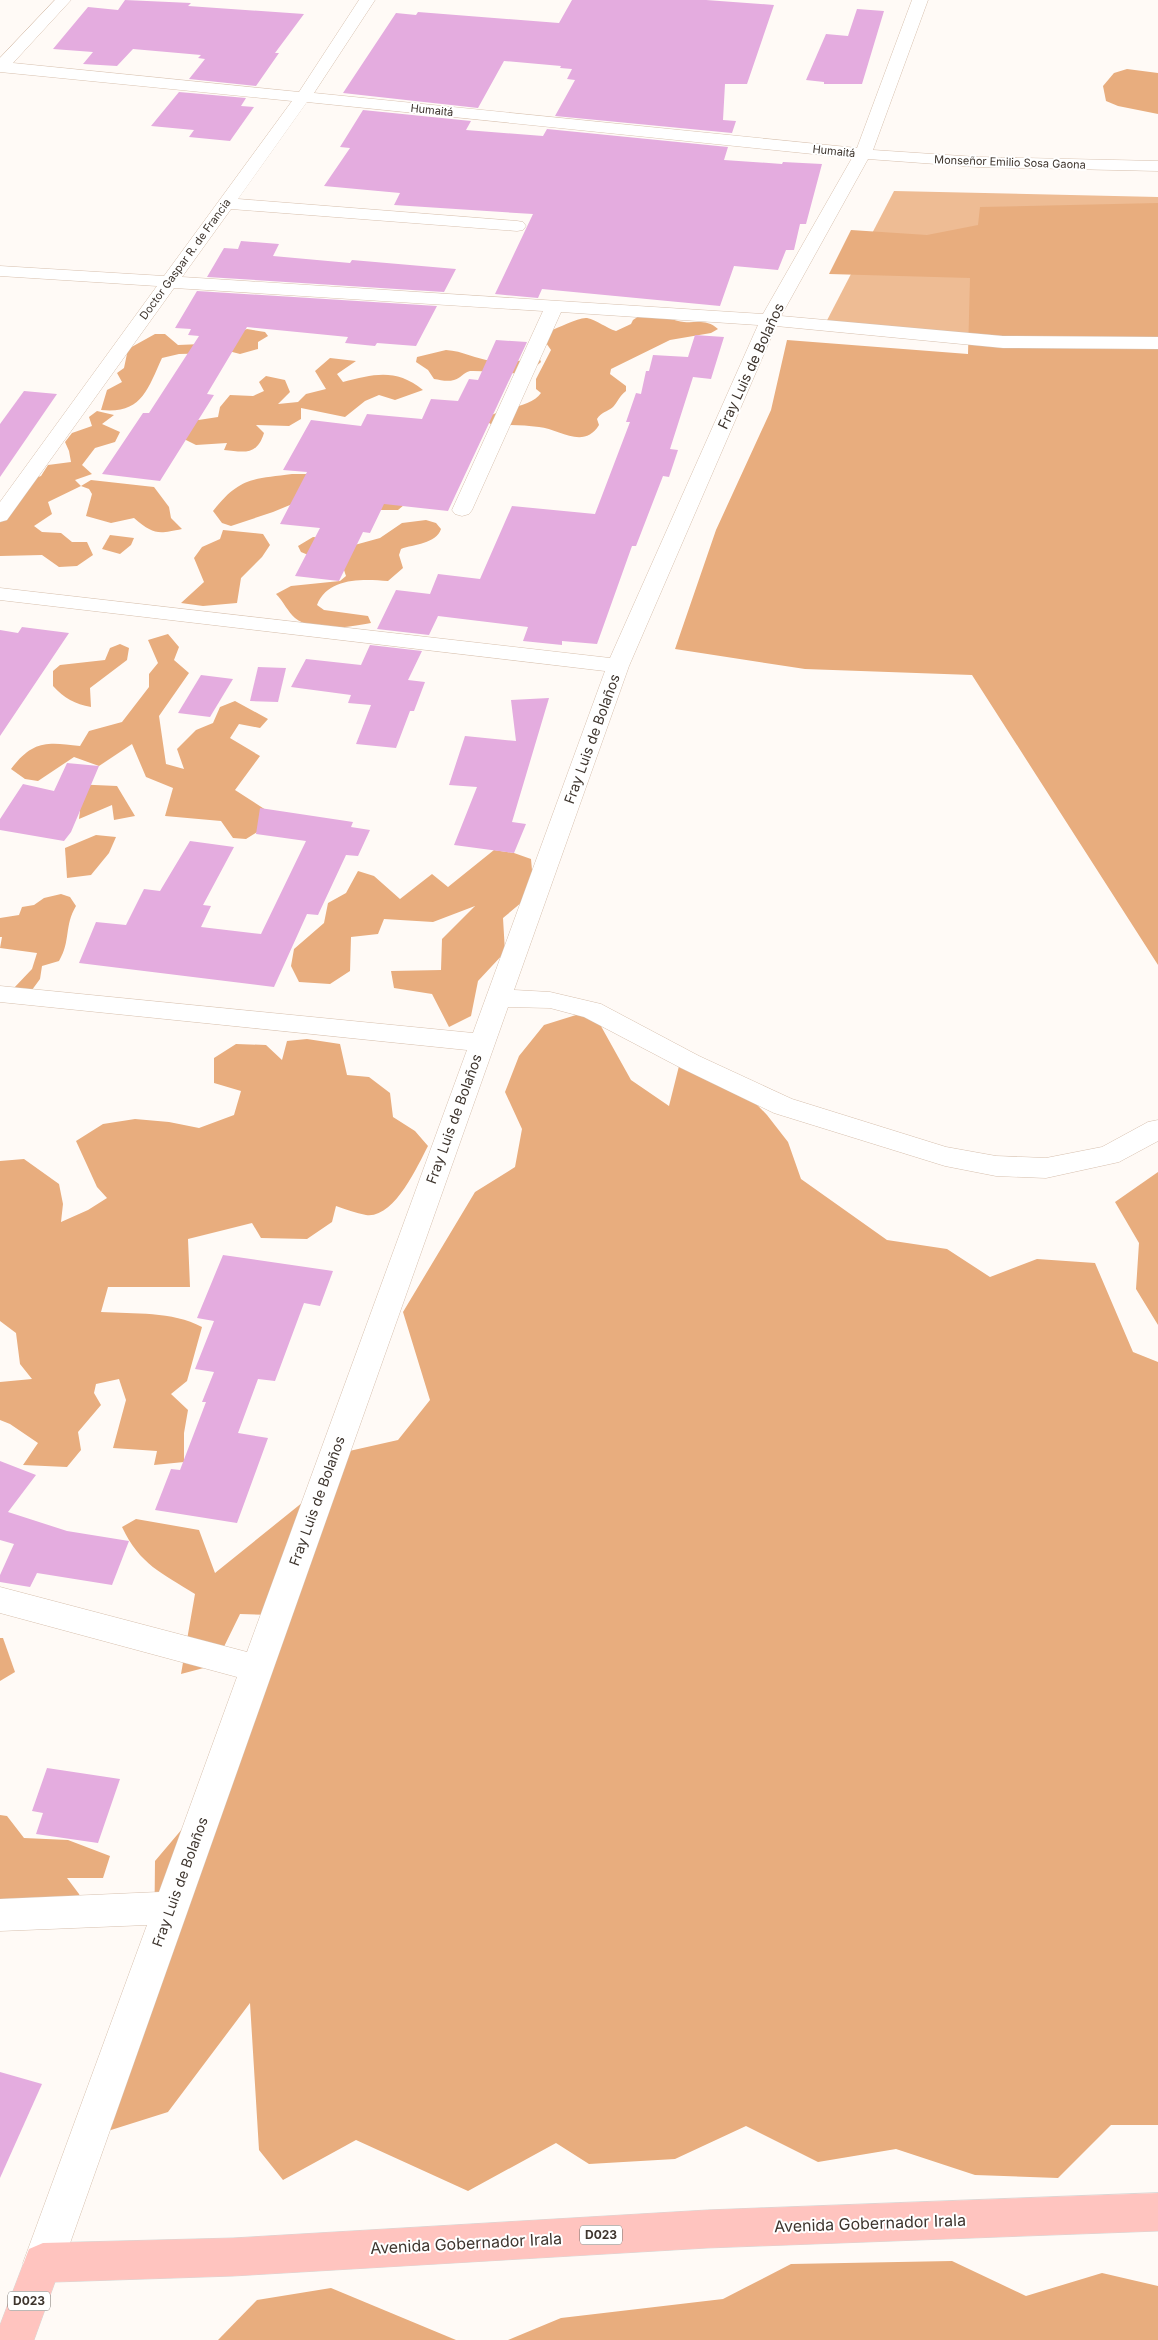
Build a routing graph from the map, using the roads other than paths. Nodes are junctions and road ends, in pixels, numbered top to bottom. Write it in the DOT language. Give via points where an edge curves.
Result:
graph roads {
  1 [pos="64,0"];
  2 [pos="367,0"];
  3 [pos="920,0"];
  4 [pos="0,67"];
  5 [pos="303,97"];
  6 [pos="863,154"];
  7 [pos="1158,166"];
  8 [pos="225,204"];
  9 [pos="517,226"];
  10 [pos="0,271"];
  11 [pos="167,283"];
  12 [pos="556,306"];
  13 [pos="769,320"];
  14 [pos="1158,343"];
  15 [pos="462,510"];
  16 [pos="0,516"];
  17 [pos="0,594"];
  18 [pos="618,666"];
  19 [pos="0,994"];
  20 [pos="498,998"];
  21 [pos="482,1043"];
  22 [pos="1158,1129"];
  23 [pos="0,1600"];
  24 [pos="256,1670"];
  25 [pos="171,1908"];
  26 [pos="0,1915"];
  27 [pos="1158,2212"];
  28 [pos="43,2262"];
  29 [pos="14,2340"];
  1 -- 4 [label="street"];
  2 -- 5 [label="street, Doctor Gaspar R. de Francia"];
  3 -- 6 [label="street, Fray Luis de Bolaños"];
  4 -- 5 [label="street, Humaitá"];
  5 -- 6 [label="street, Humaitá"];
  5 -- 8 [label="street, Doctor Gaspar R. de Francia"];
  6 -- 7 [label="street, Monseñor Emilio Sosa Gaona" via="976,162"];
  6 -- 13 [label="street, Fray Luis de Bolaños"];
  8 -- 9 [label="street"];
  8 -- 11 [label="street, Doctor Gaspar R. de Francia"];
  10 -- 11 [label="street"];
  11 -- 12 [label="street"];
  11 -- 16 [label="street, Doctor Gaspar R. de Francia"];
  12 -- 13 [label="street"];
  12 -- 15 [label="street"];
  13 -- 14 [label="street" via="1003,342"];
  13 -- 18 [label="street, Fray Luis de Bolaños"];
  17 -- 18 [label="street"];
  18 -- 20 [label="street, Fray Luis de Bolaños"];
  19 -- 21 [label="street"];
  20 -- 21 [label="street, Fray Luis de Bolaños"];
  20 -- 22 [label="street" via="550,1000 592,1010 783,1106 945,1156 996,1166 1046,1168 1108,1155"];
  21 -- 24 [label="street, Fray Luis de Bolaños"];
  23 -- 24 [label="street"];
  24 -- 25 [label="street, Fray Luis de Bolaños"];
  25 -- 26 [label="street"];
  25 -- 28 [label="street, Fray Luis de Bolaños"];
  27 -- 28 [label="main road, Avenida Gobernador Irala / D023" via="707,2229 233,2256"];
  28 -- 29 [label="main road, D023"];
}
